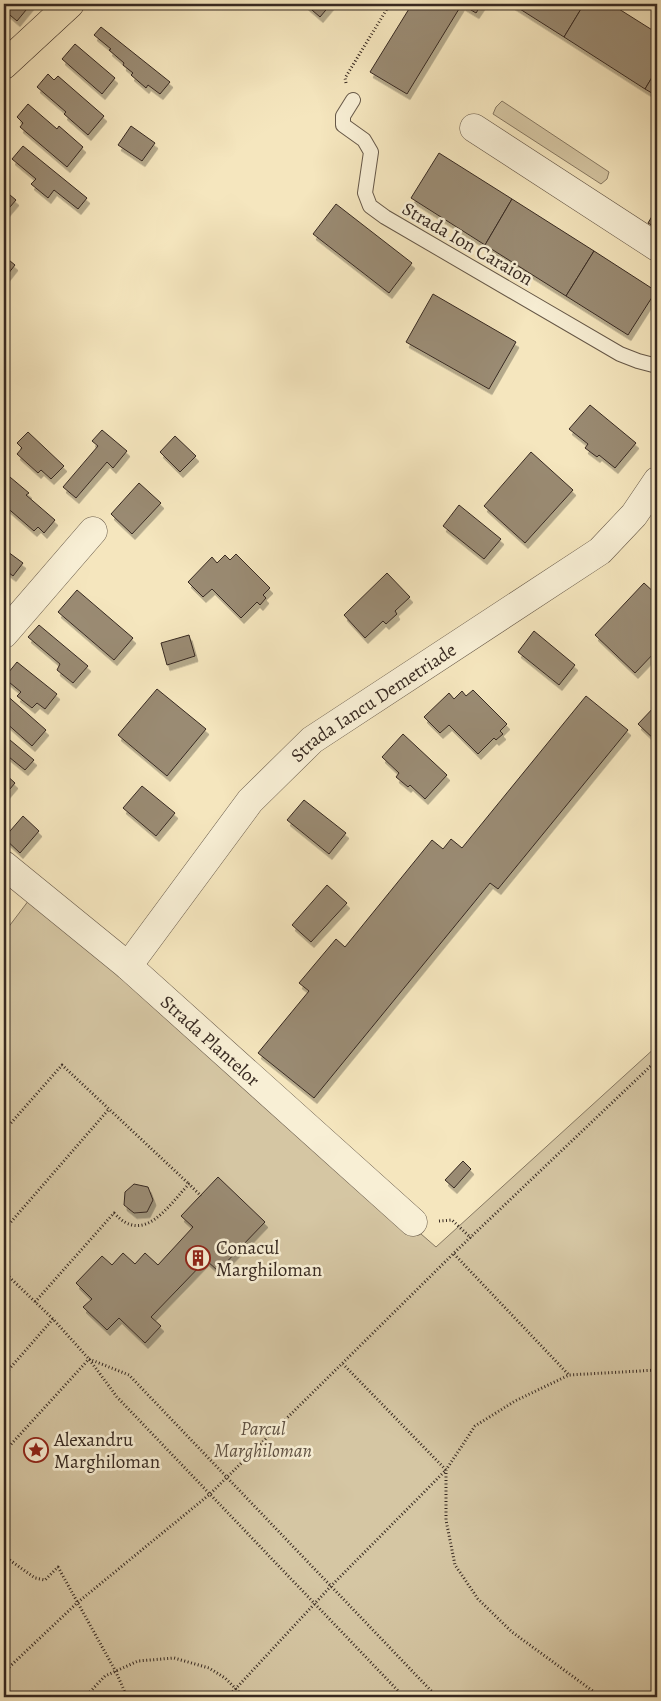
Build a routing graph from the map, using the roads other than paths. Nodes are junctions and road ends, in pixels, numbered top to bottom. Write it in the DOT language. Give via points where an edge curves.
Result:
graph roads {
  1 [pos="70,4"];
  2 [pos="4,64"];
  3 [pos="353,100"];
  4 [pos="474,128"];
  5 [pos="657,248"];
  6 [pos="657,366"];
  7 [pos="657,481"];
  8 [pos="93,531"];
  9 [pos="4,634"];
  10 [pos="4,865"];
  11 [pos="128,966"];
  12 [pos="413,1222"];
  1 -- 2 [label="main road"];
  3 -- 6 [label="lane, Strada Ion Caraion" via="343,116 343,125 364,140 371,152 365,193 370,206 620,354"];
  4 -- 5 [label="street"];
  7 -- 11 [label="street, Strada Iancu Demetriade" via="634,515 600,551 312,740 250,800"];
  8 -- 9 [label="street"];
  10 -- 11 [label="street, Strada Plantelor"];
  11 -- 12 [label="street, Strada Plantelor"];
}
